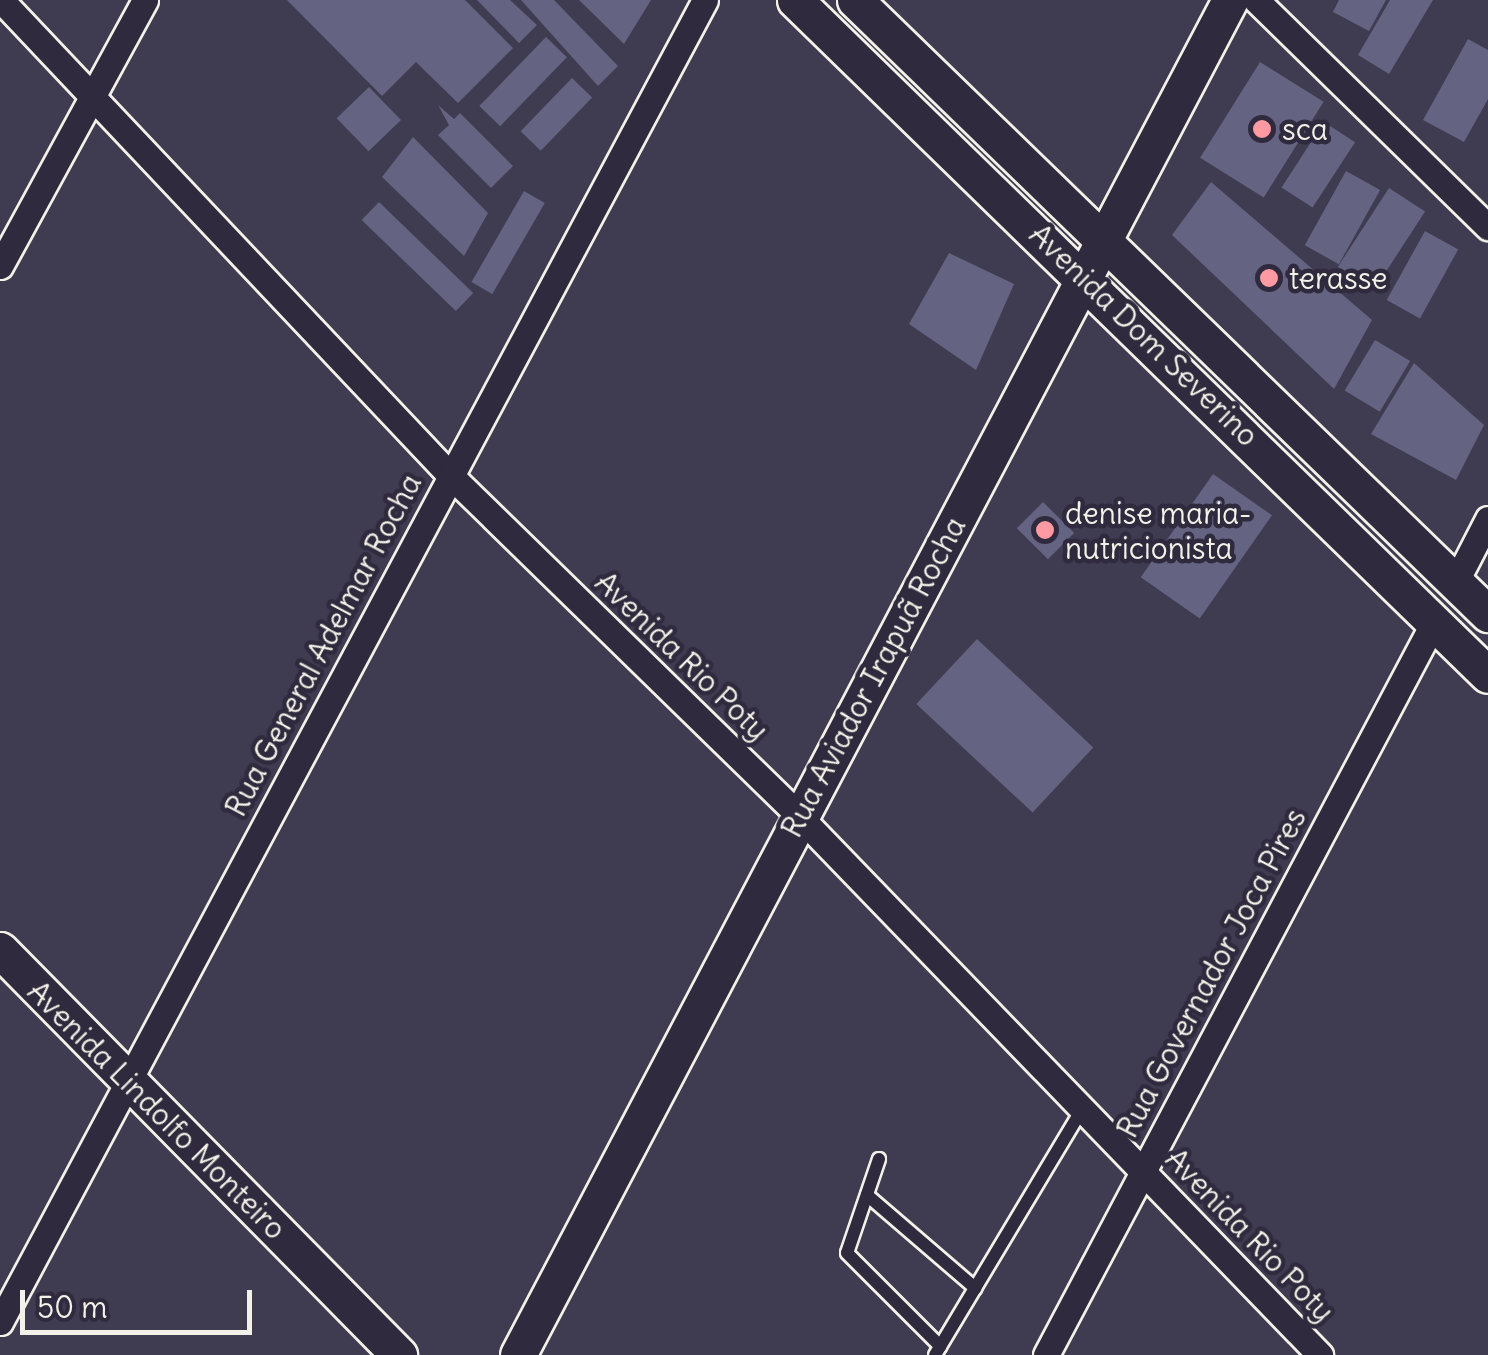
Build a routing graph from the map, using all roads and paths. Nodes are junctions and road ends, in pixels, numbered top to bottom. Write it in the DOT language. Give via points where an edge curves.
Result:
graph roads {
  1 [pos="1,0"];
  2 [pos="145,0"];
  3 [pos="705,0"];
  4 [pos="795,0"];
  5 [pos="855,0"];
  6 [pos="1230,0"];
  7 [pos="1256,0"];
  8 [pos="94,96"];
  9 [pos="1488,226"];
  10 [pos="1106,242"];
  11 [pos="0,266"];
  12 [pos="1087,276"];
  13 [pos="449,474"];
  14 [pos="1488,520"];
  15 [pos="1455,582"];
  16 [pos="1488,614"];
  17 [pos="1434,622"];
  18 [pos="1488,675"];
  19 [pos="799,816"];
  20 [pos="0,950"];
  21 [pos="129,1083"];
  22 [pos="1083,1108"];
  23 [pos="879,1159"];
  24 [pos="1144,1170"];
  25 [pos="867,1196"];
  26 [pos="975,1288"];
  27 [pos="0,1322"];
  28 [pos="937,1351"];
  29 [pos="399,1355"];
  30 [pos="518,1355"];
  31 [pos="1046,1355"];
  32 [pos="1320,1355"];
  1 -- 8 [label="street, Avenida Rio Poty"];
  2 -- 8 [label="street"];
  3 -- 13 [label="street, Rua General Adelmar Rocha"];
  4 -- 12 [label="street, Avenida Dom Severino"];
  5 -- 10 [label="street, Avenida Dom Severino"];
  6 -- 10 [label="street, Rua Aviador Irapuã Rocha"];
  7 -- 9 [label="street"];
  8 -- 11 [label="street"];
  8 -- 13 [label="street, Avenida Rio Poty"];
  10 -- 12 [label="street, Rua Aviador Irapuã Rocha"];
  10 -- 15 [label="street, Avenida Dom Severino"];
  12 -- 17 [label="street, Avenida Dom Severino"];
  12 -- 19 [label="street, Rua Aviador Irapuã Rocha"];
  13 -- 19 [label="street, Avenida Rio Poty"];
  13 -- 21 [label="street, Rua General Adelmar Rocha"];
  14 -- 15 [label="street"];
  15 -- 16 [label="street, Avenida Dom Severino"];
  17 -- 18 [label="street, Avenida Dom Severino"];
  17 -- 24 [label="street, Rua Governador Joca Pires"];
  19 -- 22 [label="street, Avenida Rio Poty"];
  19 -- 30 [label="street, Rua Aviador Irapuã Rocha"];
  20 -- 21 [label="street, Avenida Lindolfo Monteiro"];
  21 -- 27 [label="street, Rua General Adelmar Rocha"];
  21 -- 29 [label="street, Avenida Lindolfo Monteiro"];
  22 -- 24 [label="street, Avenida Rio Poty"];
  22 -- 26 [label="lane"];
  23 -- 25 [label="lane"];
  24 -- 31 [label="street, Rua Governador Joca Pires"];
  24 -- 32 [label="street, Avenida Rio Poty"];
  25 -- 26 [label="lane"];
  25 -- 28 [label="lane" via="846,1253"];
  26 -- 28 [label="lane"];
}
